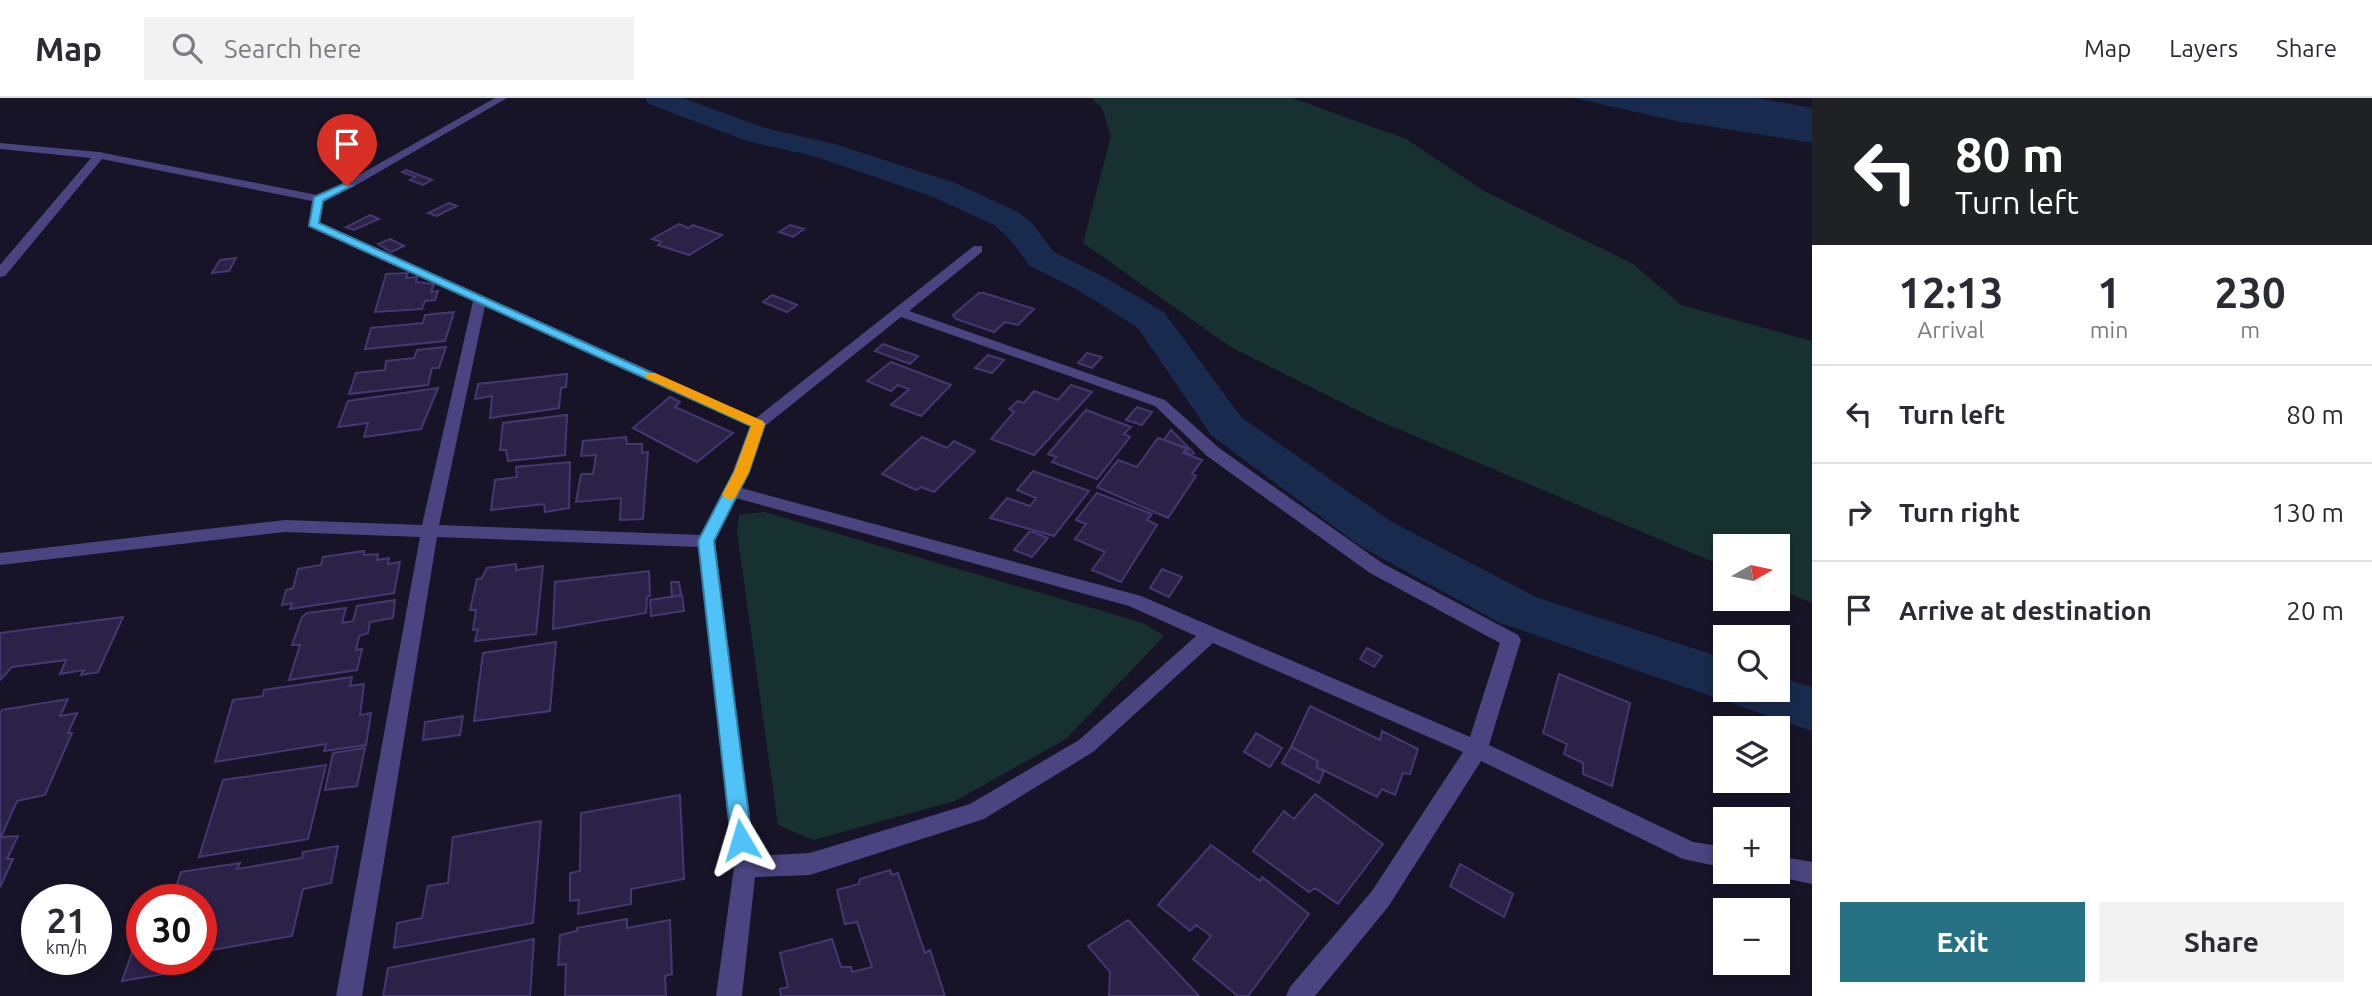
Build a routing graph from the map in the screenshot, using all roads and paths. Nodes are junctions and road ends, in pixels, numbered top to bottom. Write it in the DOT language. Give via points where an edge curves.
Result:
graph roads {
  1 [pos="502,98"];
  2 [pos="0,146"];
  3 [pos="99,155"];
  4 [pos="318,199"];
  5 [pos="978,249"];
  6 [pos="1,269"];
  7 [pos="480,299"];
  8 [pos="899,312"];
  9 [pos="758,424"];
  10 [pos="731,491"];
  11 [pos="430,529"];
  12 [pos="706,541"];
  13 [pos="0,559"];
  14 [pos="1210,634"];
  15 [pos="1477,749"];
  16 [pos="1713,856"];
  17 [pos="745,867"];
  18 [pos="1790,869"];
  19 [pos="1812,873"];
  20 [pos="349,996"];
  21 [pos="729,996"];
  22 [pos="1299,996"];
  1 -- 4 [label="street"];
  2 -- 3 [label="street"];
  3 -- 4 [label="street"];
  3 -- 6 [label="street"];
  4 -- 7 [label="street" via="313,224"];
  5 -- 8 [label="street"];
  7 -- 9 [label="street"];
  7 -- 11 [label="street"];
  8 -- 9 [label="street"];
  8 -- 15 [label="street" via="1160,403 1213,453 1376,568 1511,640"];
  9 -- 10 [label="street"];
  10 -- 12 [label="street"];
  10 -- 14 [label="street" via="1134,601"];
  11 -- 12 [label="street"];
  11 -- 13 [label="street" via="285,526"];
  11 -- 20 [label="street"];
  12 -- 17 [label="street"];
  14 -- 15 [label="street"];
  14 -- 17 [label="street" via="1086,746 976,812 810,864"];
  15 -- 16 [label="street" via="1691,852"];
  15 -- 22 [label="street" via="1380,898"];
  17 -- 21 [label="street"];
  18 -- 19 [label="street"];
}
